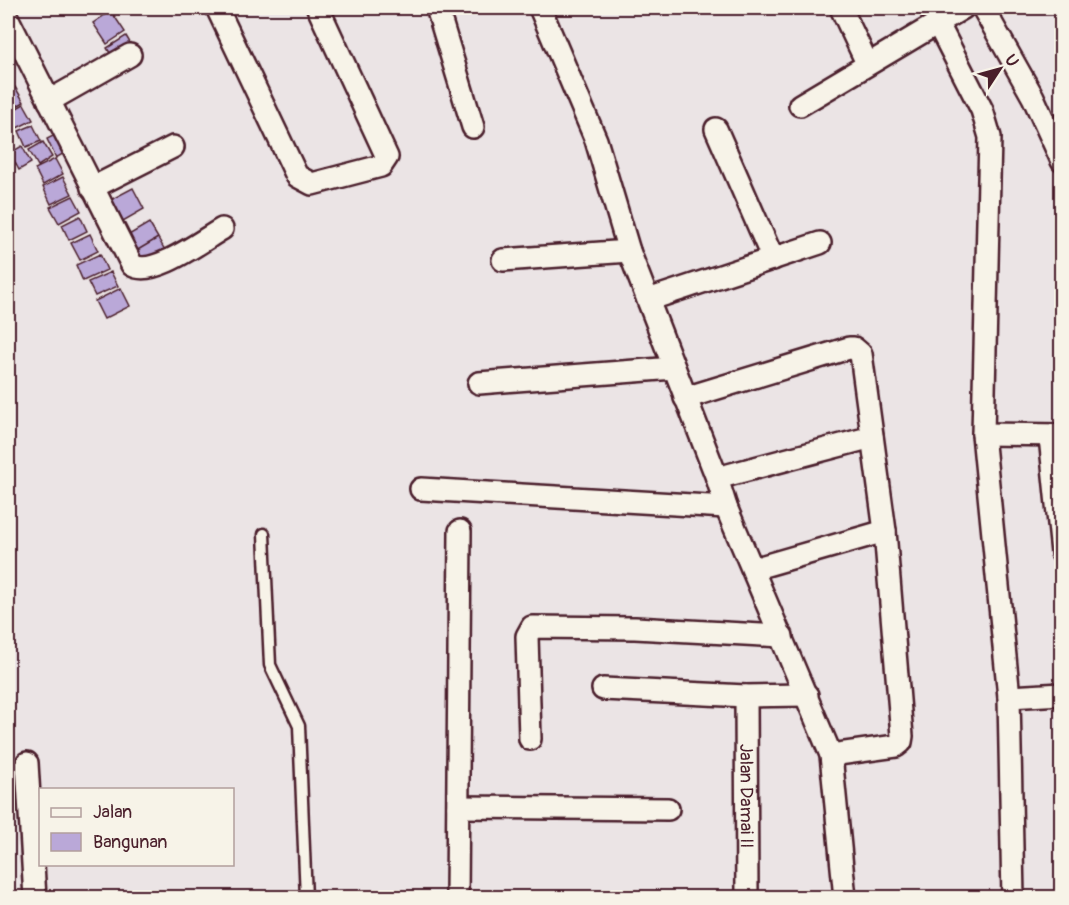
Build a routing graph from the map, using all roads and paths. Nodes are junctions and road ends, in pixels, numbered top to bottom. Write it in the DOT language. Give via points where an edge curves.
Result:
graph roads {
  1 [pos="217,8"];
  2 [pos="318,8"];
  3 [pos="437,8"];
  4 [pos="540,8"];
  5 [pos="841,8"];
  6 [pos="963,8"];
  7 [pos="983,8"];
  8 [pos="8,19"];
  9 [pos="937,22"];
  10 [pos="130,55"];
  11 [pos="867,63"];
  12 [pos="49,101"];
  13 [pos="800,105"];
  14 [pos="473,127"];
  15 [pos="716,129"];
  16 [pos="173,147"];
  17 [pos="1062,161"];
  18 [pos="92,188"];
  19 [pos="222,229"];
  20 [pos="820,243"];
  21 [pos="629,251"];
  22 [pos="774,259"];
  23 [pos="503,260"];
  24 [pos="648,300"];
  25 [pos="674,368"];
  26 [pos="479,383"];
  27 [pos="685,398"];
  28 [pos="983,434"];
  29 [pos="1056,436"];
  30 [pos="872,437"];
  31 [pos="717,478"];
  32 [pos="421,489"];
  33 [pos="726,507"];
  34 [pos="460,531"];
  35 [pos="885,531"];
  36 [pos="264,534"];
  37 [pos="1062,553"];
  38 [pos="753,569"];
  39 [pos="782,636"];
  40 [pos="603,689"];
  41 [pos="1062,694"];
  42 [pos="807,695"];
  43 [pos="746,696"];
  44 [pos="1010,697"];
  45 [pos="530,740"];
  46 [pos="831,755"];
  47 [pos="27,763"];
  48 [pos="459,807"];
  49 [pos="668,809"];
  50 [pos="35,897"];
  51 [pos="306,897"];
  52 [pos="457,897"];
  53 [pos="747,897"];
  54 [pos="845,897"];
  55 [pos="1013,897"];
  1 -- 2 [label="street" via="297,176 312,184 381,166 387,158"];
  3 -- 14 [label="street"];
  4 -- 21 [label="street" via="596,140"];
  5 -- 11 [label="street"];
  6 -- 9 [label="street"];
  7 -- 17 [label="street" via="1033,97"];
  8 -- 12 [label="street"];
  9 -- 11 [label="street"];
  9 -- 28 [label="street" via="982,110 990,137"];
  10 -- 12 [label="street"];
  11 -- 13 [label="street"];
  12 -- 18 [label="street"];
  15 -- 22 [label="street"];
  16 -- 18 [label="street"];
  18 -- 19 [label="street" via="132,265 139,269 154,268"];
  20 -- 22 [label="street"];
  21 -- 23 [label="street"];
  21 -- 24 [label="street"];
  22 -- 24 [label="street"];
  24 -- 25 [label="street"];
  25 -- 26 [label="street"];
  25 -- 27 [label="street"];
  27 -- 30 [label="street" via="854,348 861,354"];
  27 -- 31 [label="street"];
  28 -- 29 [label="street"];
  28 -- 44 [label="street"];
  29 -- 37 [label="street"];
  30 -- 31 [label="street"];
  30 -- 35 [label="street"];
  31 -- 33 [label="street"];
  32 -- 33 [label="street"];
  33 -- 38 [label="street"];
  34 -- 48 [label="street"];
  35 -- 38 [label="street"];
  35 -- 46 [label="street" via="901,742"];
  36 -- 51 [label="lane" via="270,665 299,726"];
  38 -- 39 [label="street"];
  39 -- 42 [label="street"];
  39 -- 45 [label="street" via="532,627 527,636"];
  40 -- 43 [label="street"];
  41 -- 44 [label="street"];
  42 -- 43 [label="street"];
  42 -- 46 [label="street"];
  43 -- 53 [label="street, Jalan Damai II"];
  44 -- 55 [label="street"];
  46 -- 54 [label="street"];
  47 -- 50 [label="street"];
  48 -- 49 [label="street"];
  48 -- 52 [label="street"];
}
